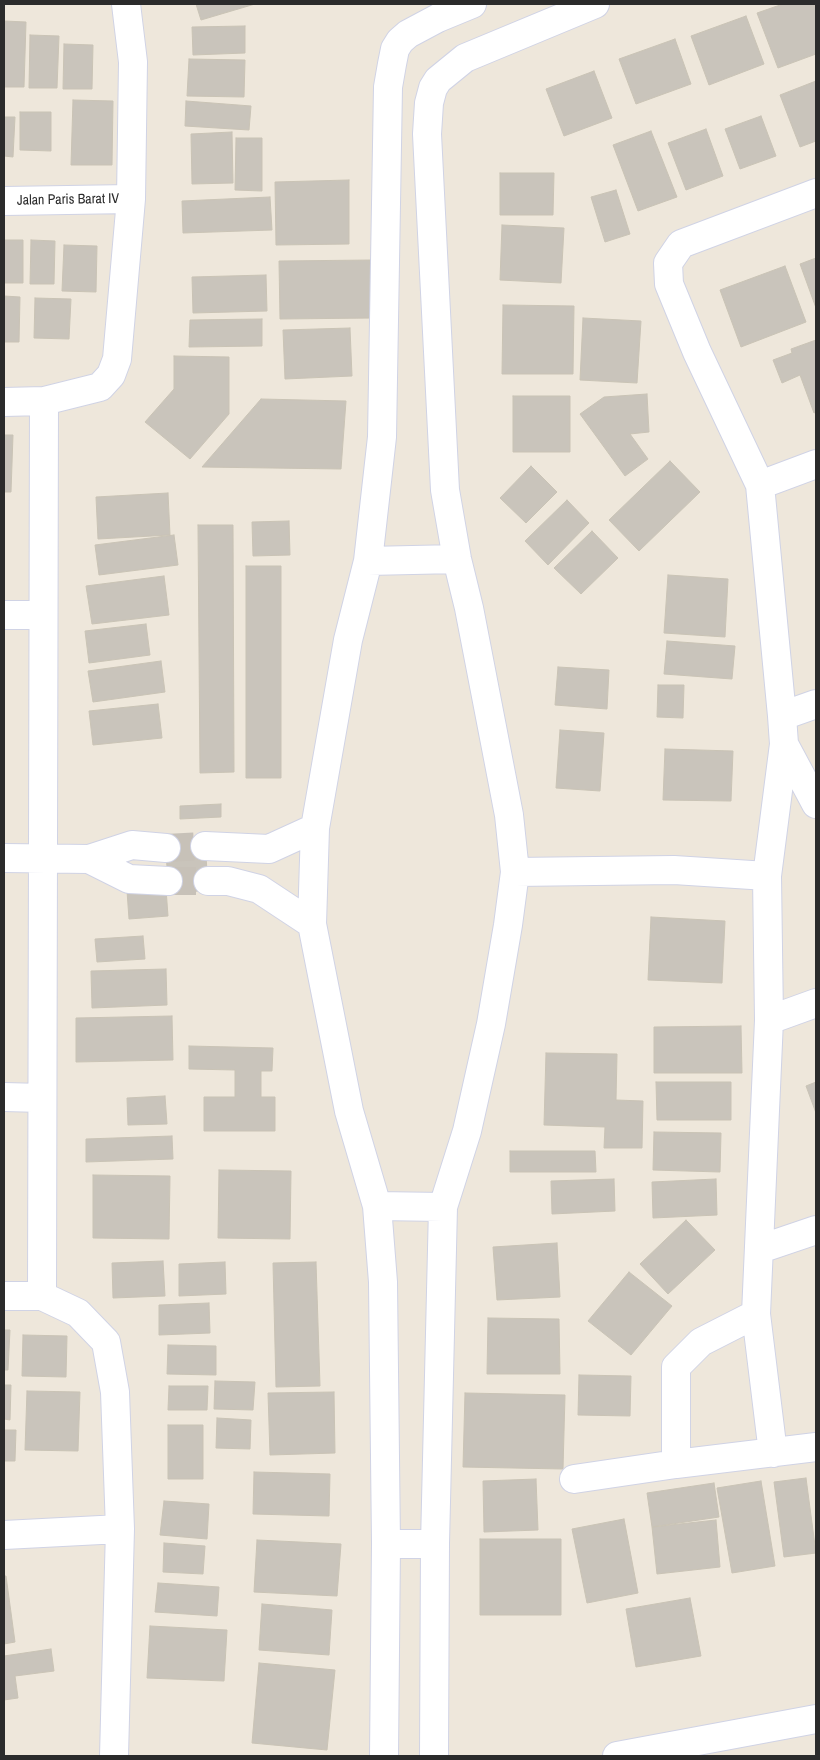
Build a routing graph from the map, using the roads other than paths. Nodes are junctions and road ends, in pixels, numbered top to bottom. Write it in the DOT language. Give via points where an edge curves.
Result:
graph roads {
  1 [pos="126,4"];
  2 [pos="472,4"];
  3 [pos="580,6"];
  4 [pos="816,193"];
  5 [pos="131,199"];
  6 [pos="4,201"];
  7 [pos="44,401"];
  8 [pos="4,402"];
  9 [pos="816,464"];
  10 [pos="760,485"];
  11 [pos="457,559"];
  12 [pos="368,561"];
  13 [pos="4,615"];
  14 [pos="43,615"];
  15 [pos="816,704"];
  16 [pos="782,716"];
  17 [pos="784,744"];
  18 [pos="816,804"];
  19 [pos="315,828"];
  20 [pos="205,846"];
  21 [pos="166,848"];
  22 [pos="4,858"];
  23 [pos="44,859"];
  24 [pos="89,859"];
  25 [pos="515,872"];
  26 [pos="767,876"];
  27 [pos="168,881"];
  28 [pos="208,881"];
  29 [pos="312,924"];
  30 [pos="816,1003"];
  31 [pos="768,1020"];
  32 [pos="4,1097"];
  33 [pos="42,1098"];
  34 [pos="377,1206"];
  35 [pos="443,1207"];
  36 [pos="816,1230"];
  37 [pos="760,1249"];
  38 [pos="4,1296"];
  39 [pos="42,1296"];
  40 [pos="756,1314"];
  41 [pos="816,1446"];
  42 [pos="772,1453"];
  43 [pos="676,1464"];
  44 [pos="574,1480"];
  45 [pos="120,1529"];
  46 [pos="4,1536"];
  47 [pos="386,1544"];
  48 [pos="435,1544"];
  49 [pos="816,1719"];
  50 [pos="114,1756"];
  51 [pos="384,1756"];
  52 [pos="434,1756"];
  53 [pos="617,1756"];
  1 -- 5 [label="street" via="133,62"];
  2 -- 12 [label="street" via="408,34 395,49 392,64 388,87 382,437"];
  3 -- 11 [label="street" via="464,58 438,80 429,103 427,134 445,490"];
  4 -- 10 [label="street" via="681,244 668,263 670,284 697,352"];
  5 -- 6 [label="street, Jalan Paris Barat IV"];
  5 -- 7 [label="street" via="117,359 110,375 100,386"];
  7 -- 8 [label="street"];
  7 -- 14 [label="street"];
  9 -- 10 [label="street"];
  10 -- 16 [label="street"];
  11 -- 12 [label="street"];
  11 -- 25 [label="street" via="509,815"];
  12 -- 19 [label="street" via="348,640"];
  13 -- 14 [label="street"];
  14 -- 23 [label="street"];
  15 -- 16 [label="street"];
  16 -- 17 [label="street"];
  17 -- 18 [label="street"];
  17 -- 26 [label="street"];
  19 -- 20 [label="street" via="268,850"];
  19 -- 29 [label="street"];
  21 -- 24 [label="street" via="132,846"];
  22 -- 23 [label="street"];
  23 -- 24 [label="street"];
  23 -- 33 [label="street"];
  24 -- 27 [label="street" via="129,880"];
  25 -- 26 [label="street" via="674,870"];
  25 -- 35 [label="street" via="491,1024 468,1131"];
  26 -- 31 [label="street"];
  28 -- 29 [label="street" via="228,881 259,889"];
  29 -- 34 [label="street" via="349,1110"];
  30 -- 31 [label="street"];
  31 -- 37 [label="street"];
  32 -- 33 [label="street"];
  33 -- 39 [label="street"];
  34 -- 35 [label="street"];
  34 -- 47 [label="street" via="383,1282"];
  35 -- 48 [label="street"];
  36 -- 37 [label="street"];
  37 -- 40 [label="street"];
  38 -- 39 [label="street"];
  39 -- 45 [label="street" via="78,1313 106,1342 115,1392"];
  40 -- 42 [label="street"];
  40 -- 43 [label="street" via="701,1342 676,1367"];
  41 -- 42 [label="street"];
  42 -- 43 [label="street"];
  43 -- 44 [label="street"];
  45 -- 46 [label="street"];
  45 -- 50 [label="street"];
  47 -- 48 [label="street"];
  47 -- 51 [label="street"];
  48 -- 52 [label="street"];
  49 -- 53 [label="street"];
}
